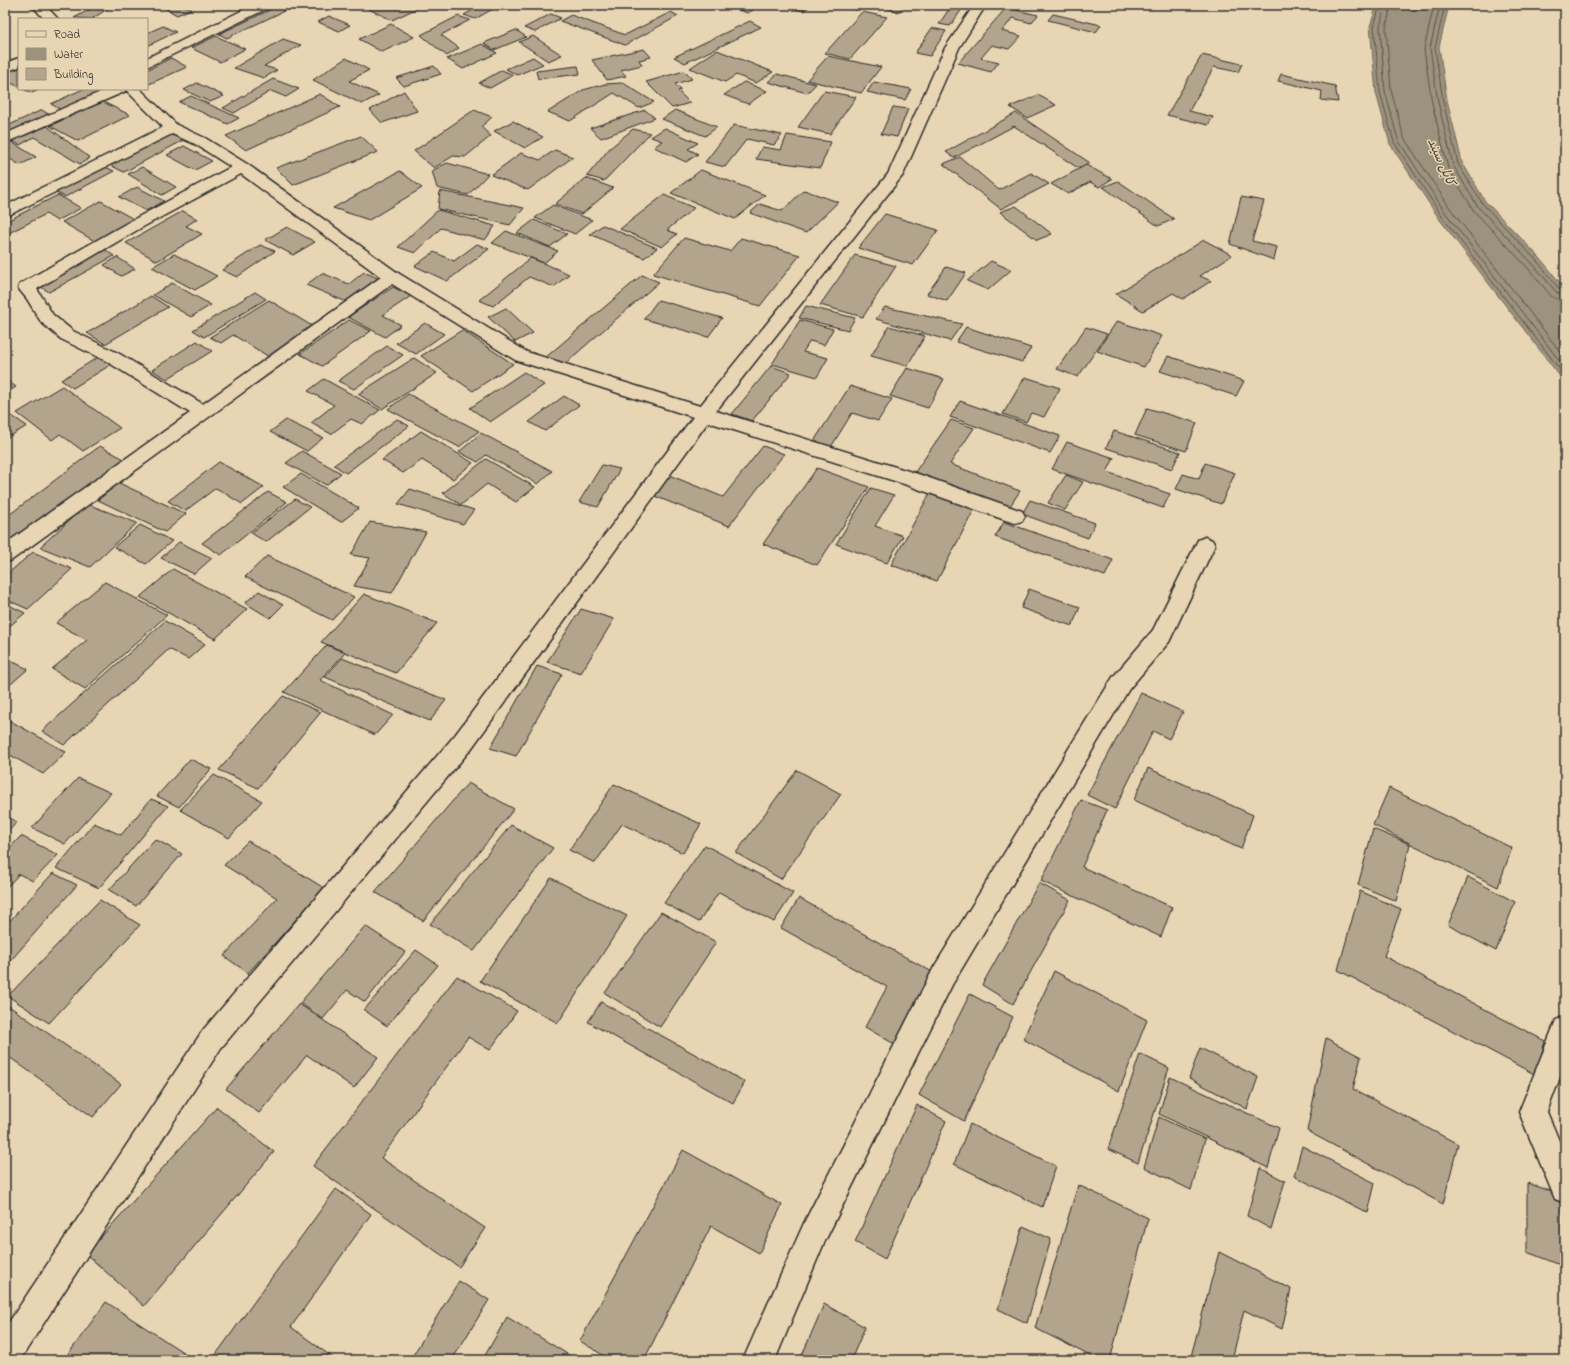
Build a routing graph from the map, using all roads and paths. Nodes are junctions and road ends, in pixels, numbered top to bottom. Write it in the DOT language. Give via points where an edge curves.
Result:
graph roads {
  1 [pos="38,5"];
  2 [pos="263,5"];
  3 [pos="980,5"];
  4 [pos="50,18"];
  5 [pos="18,62"];
  6 [pos="148,62"];
  7 [pos="5,68"];
  8 [pos="117,90"];
  9 [pos="133,90"];
  10 [pos="172,128"];
  11 [pos="5,139"];
  12 [pos="242,167"];
  13 [pos="5,212"];
  14 [pos="392,277"];
  15 [pos="205,413"];
  16 [pos="705,413"];
  17 [pos="1015,516"];
  18 [pos="1205,545"];
  19 [pos="5,556"];
  20 [pos="1565,1029"];
  21 [pos="1565,1188"];
  22 [pos="5,1356"];
  23 [pos="759,1360"];
  1 -- 4 [label="street"];
  2 -- 6 [label="street"];
  3 -- 16 [label="street" via="952,48 895,175"];
  5 -- 7 [label="street"];
  8 -- 11 [label="street"];
  9 -- 10 [label="street"];
  10 -- 12 [label="street" via="200,141"];
  10 -- 13 [label="street"];
  12 -- 14 [label="street"];
  12 -- 15 [label="street" via="26,288 47,318 67,335 112,357"];
  14 -- 15 [label="street"];
  14 -- 16 [label="street" via="521,356"];
  15 -- 19 [label="street"];
  16 -- 17 [label="street" via="911,479"];
  16 -- 22 [label="street" via="463,742 212,1039"];
  18 -- 23 [label="street" via="1162,636 1121,683 943,976 814,1233"];
  20 -- 21 [label="street" via="1533,1112"];
}
